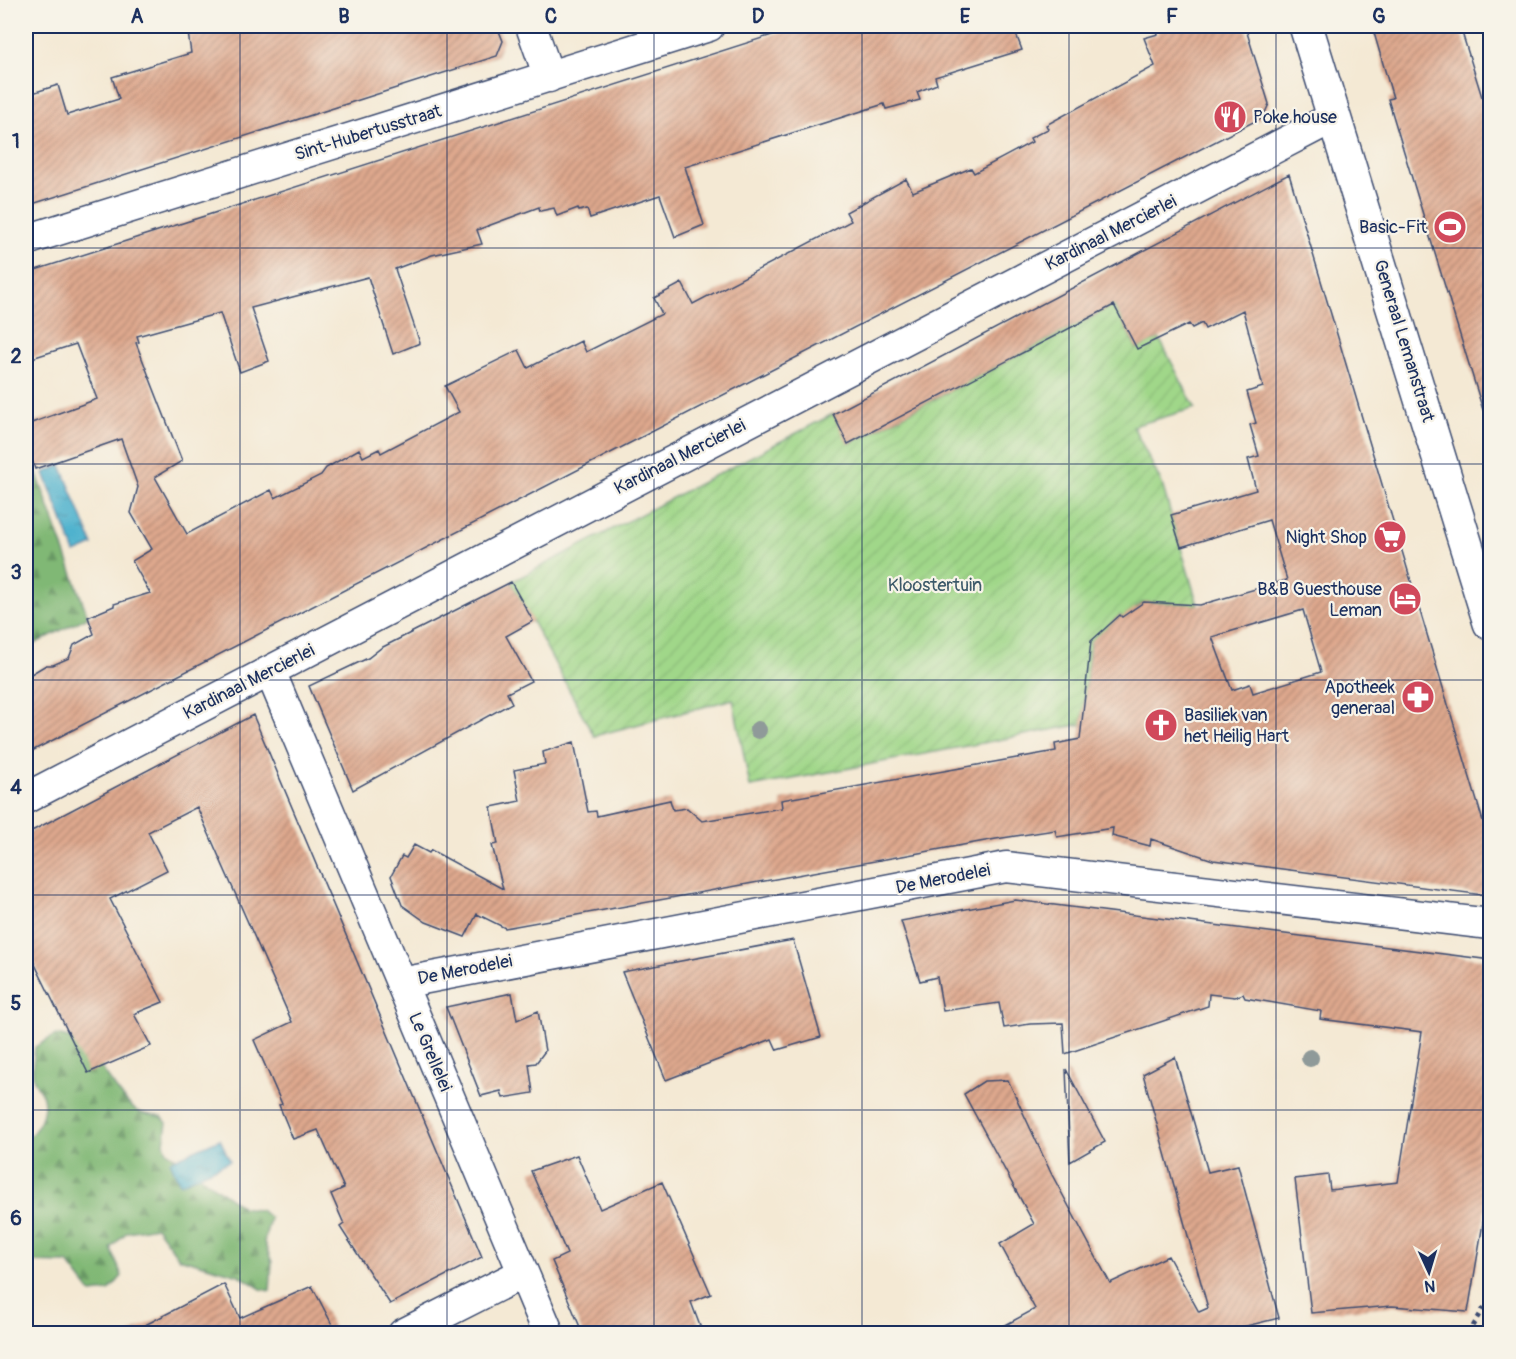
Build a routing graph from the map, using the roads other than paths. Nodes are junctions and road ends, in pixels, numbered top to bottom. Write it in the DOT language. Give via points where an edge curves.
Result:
graph roads {
  1 [pos="531,26"];
  2 [pos="709,26"];
  3 [pos="1306,26"];
  4 [pos="549,77"];
  5 [pos="1334,117"];
  6 [pos="26,240"];
  7 [pos="1491,623"];
  8 [pos="270,671"];
  9 [pos="26,798"];
  10 [pos="1491,924"];
  11 [pos="400,983"];
  12 [pos="523,1273"];
  13 [pos="403,1334"];
  14 [pos="549,1334"];
  1 -- 4 [label="street"];
  2 -- 4 [label="street, Sint-Hubertusstraat"];
  3 -- 5 [label="main road, Generaal Lemanstraat"];
  4 -- 6 [label="street, Sint-Hubertusstraat"];
  5 -- 7 [label="main road, Generaal Lemanstraat"];
  5 -- 8 [label="street, Kardinaal Mercierlei"];
  8 -- 9 [label="street, Kardinaal Mercierlei"];
  8 -- 11 [label="street, Le Grellelei"];
  10 -- 11 [label="street, De Merodelei" via="1006,867"];
  11 -- 12 [label="street, Le Grellelei"];
  12 -- 13 [label="street"];
  12 -- 14 [label="street, Le Grellelei"];
}
